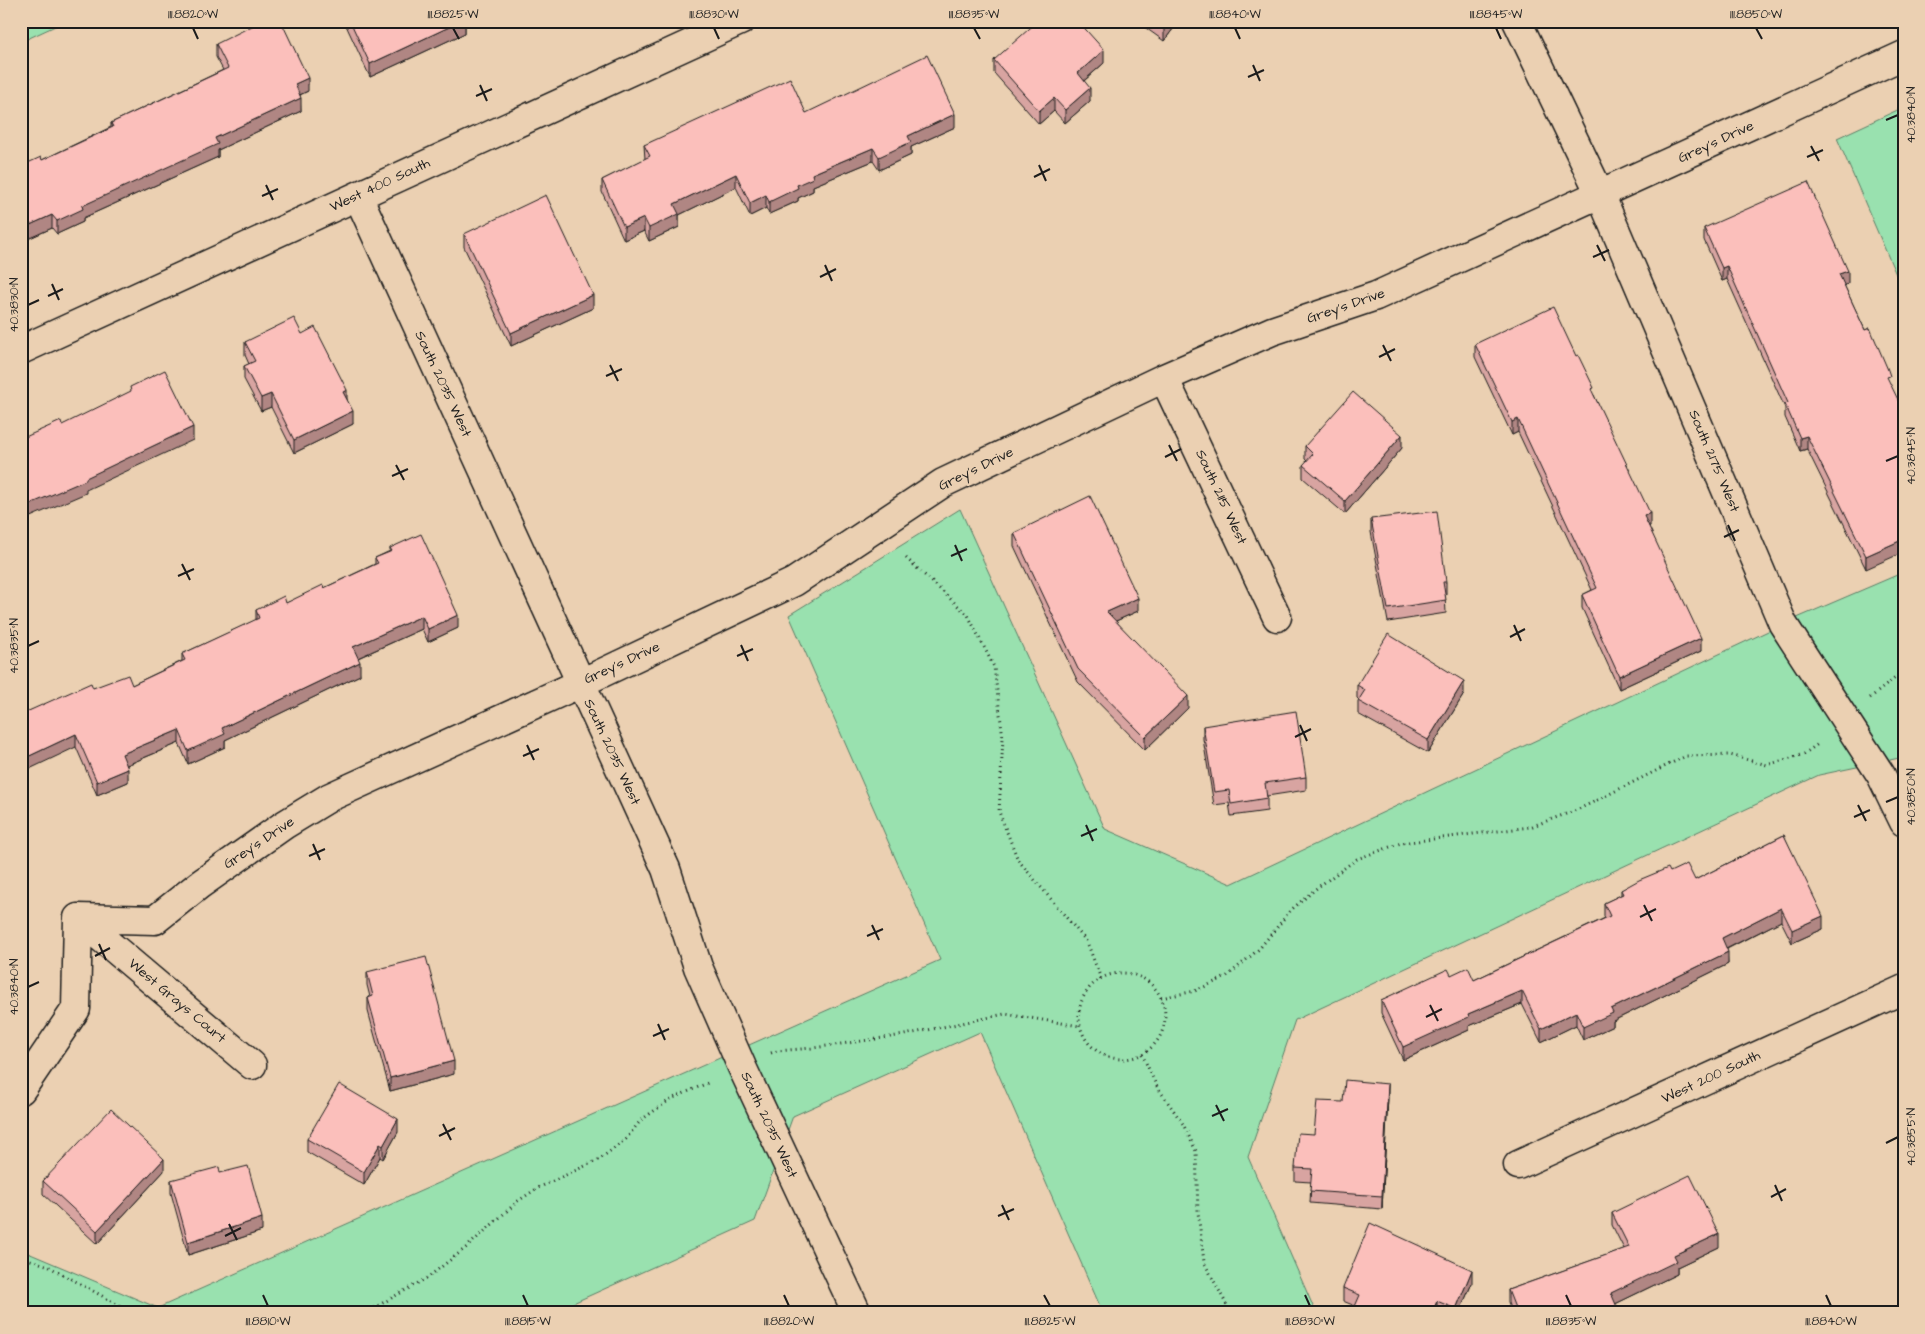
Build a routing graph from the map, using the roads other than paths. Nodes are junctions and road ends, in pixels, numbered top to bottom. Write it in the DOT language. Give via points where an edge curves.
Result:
graph roads {
  1 [pos="740,21"];
  2 [pos="1517,21"];
  3 [pos="1904,56"];
  4 [pos="358,196"];
  5 [pos="1601,196"];
  6 [pos="21,350"];
  7 [pos="1164,378"];
  8 [pos="1277,616"];
  9 [pos="580,683"];
  10 [pos="1904,822"];
  11 [pos="78,918"];
  12 [pos="1904,989"];
  13 [pos="252,1065"];
  14 [pos="21,1090"];
  15 [pos="1518,1165"];
  16 [pos="857,1313"];
  1 -- 4 [label="street, West 400 South"];
  2 -- 5 [label="street, South 2175 West"];
  3 -- 5 [label="street, Grey's Drive"];
  4 -- 6 [label="street, West 400 South"];
  4 -- 9 [label="street, South 2035 West"];
  5 -- 7 [label="street, Grey's Drive" via="1376,296 1272,331"];
  5 -- 10 [label="street, South 2175 West" via="1783,624 1880,775"];
  7 -- 8 [label="street, South 2115 West"];
  7 -- 9 [label="street, Grey's Drive" via="943,483 794,582"];
  9 -- 11 [label="street, Grey's Drive" via="330,797 270,834 155,920"];
  9 -- 16 [label="street, South 2035 West" via="666,869 702,976"];
  11 -- 13 [label="street, West Grays Court"];
  11 -- 14 [label="street" via="76,1009"];
  12 -- 15 [label="street, West 200 South"];
}
